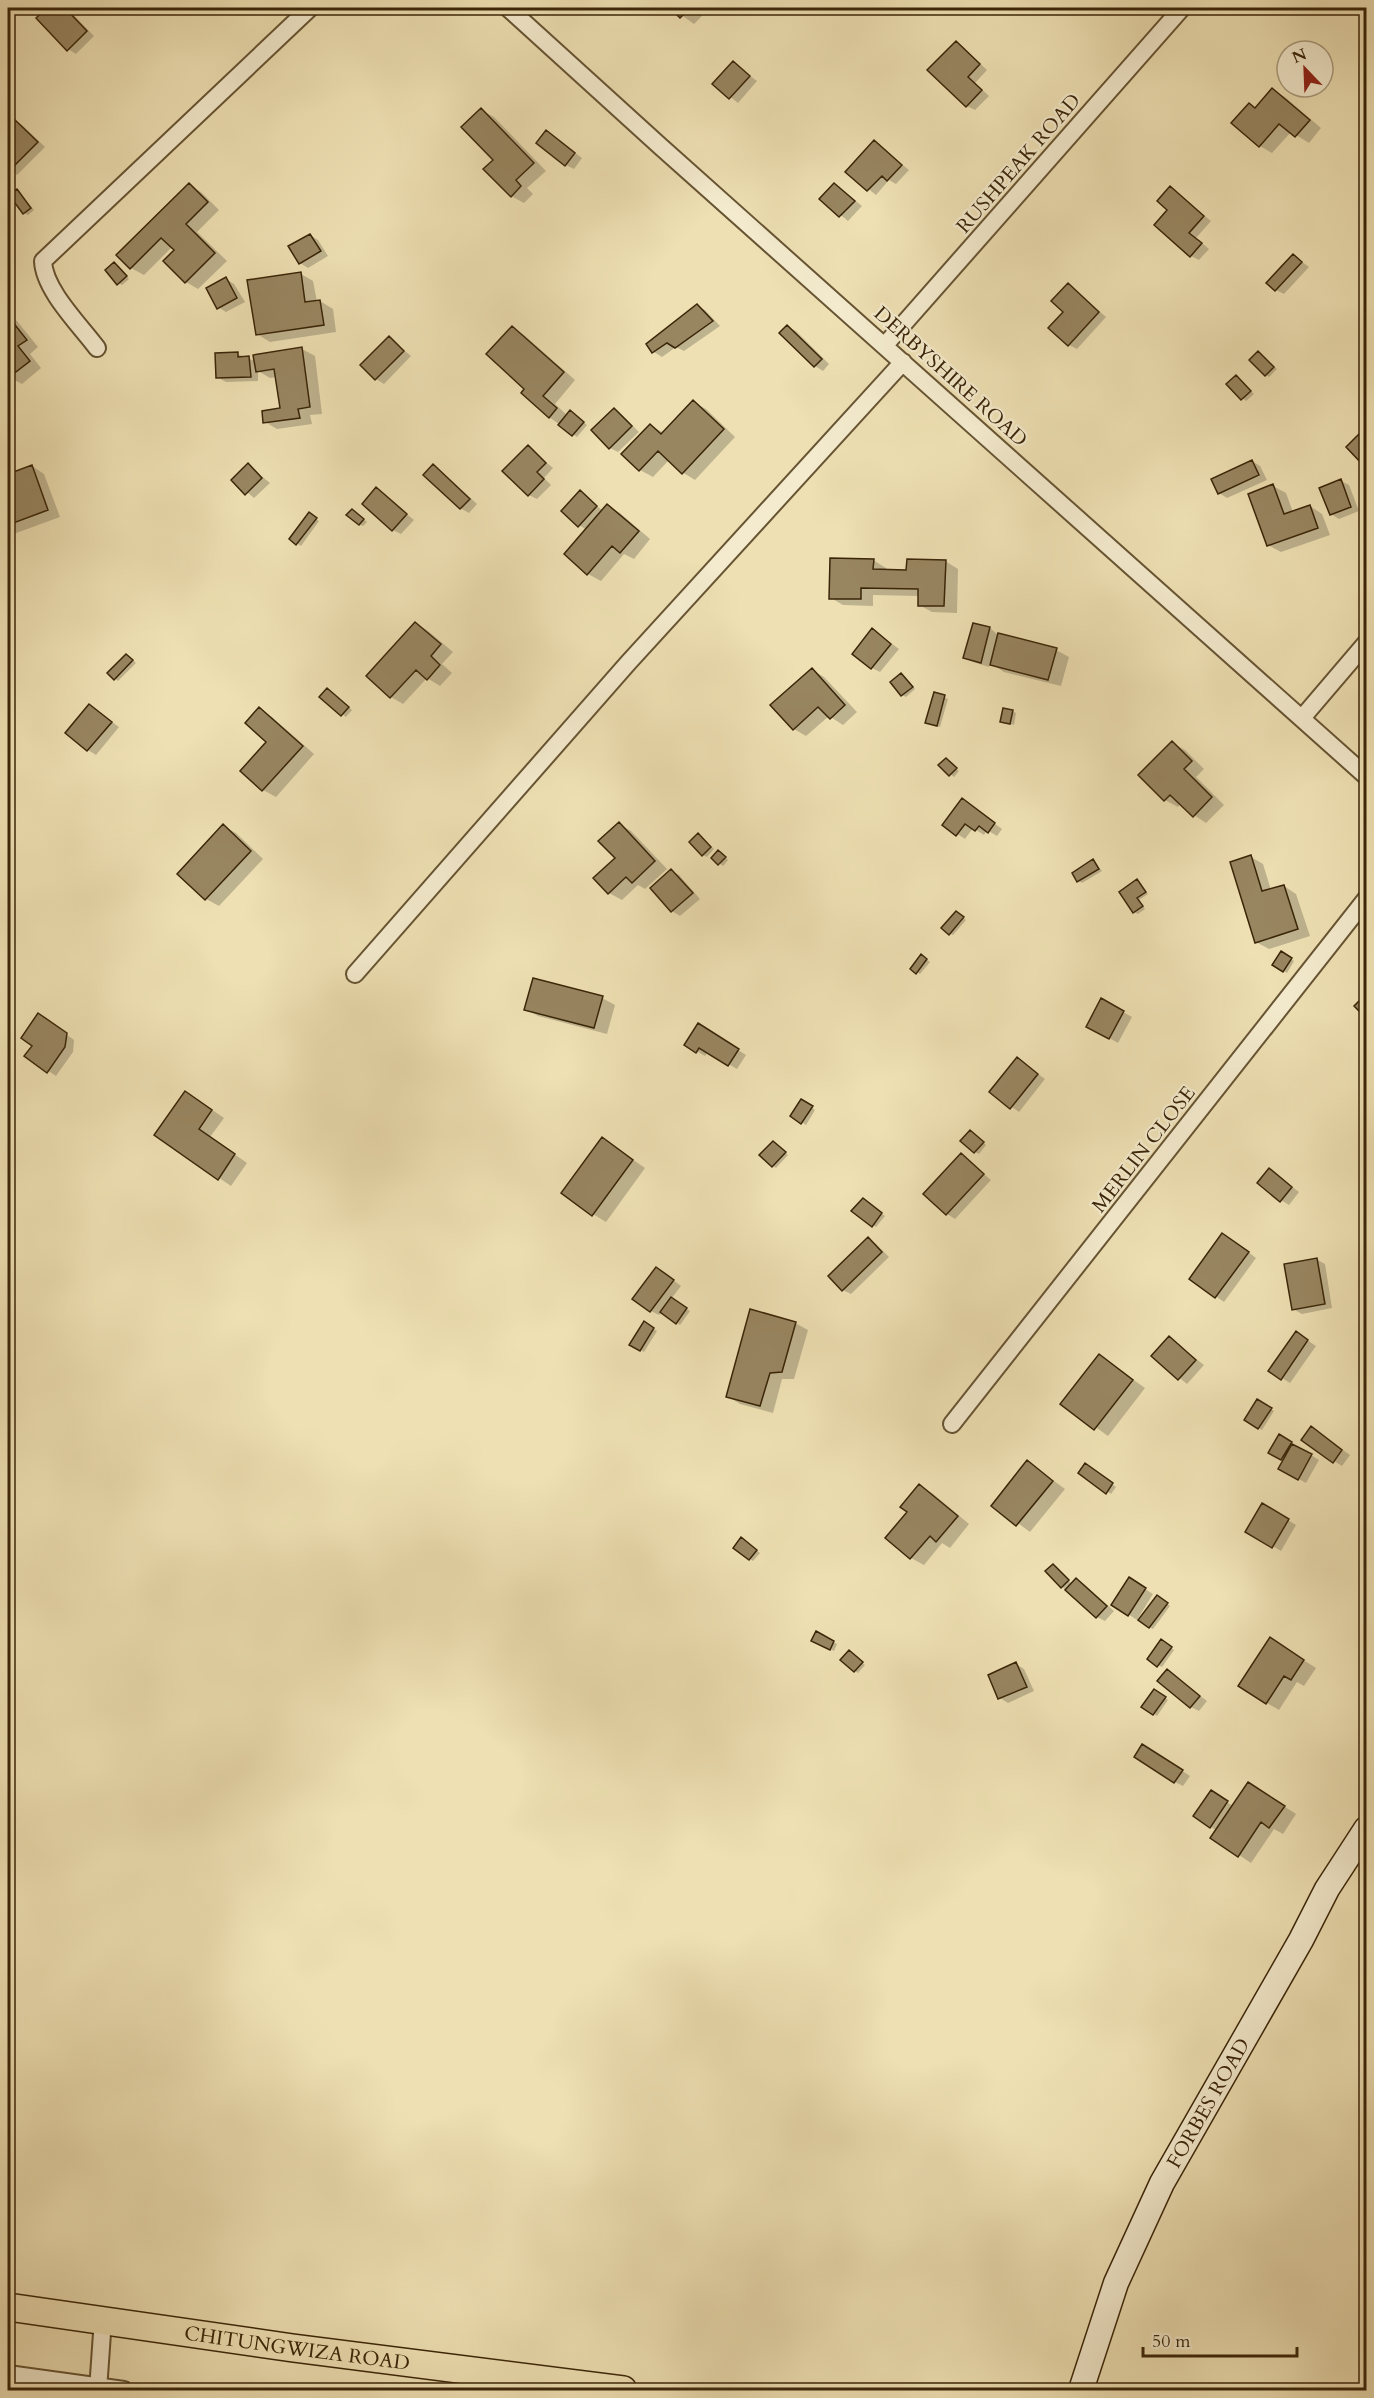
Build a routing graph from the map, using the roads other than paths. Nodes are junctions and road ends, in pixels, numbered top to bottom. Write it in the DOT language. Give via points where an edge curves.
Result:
graph roads {
  1 [pos="310,8"];
  2 [pos="508,8"];
  3 [pos="1182,8"];
  4 [pos="885,345"];
  5 [pos="97,348"];
  6 [pos="903,362"];
  7 [pos="1366,643"];
  8 [pos="1302,718"];
  9 [pos="1366,776"];
  10 [pos="1366,899"];
  11 [pos="355,974"];
  12 [pos="952,1424"];
  13 [pos="1366,1829"];
  14 [pos="8,2307"];
  15 [pos="104,2319"];
  16 [pos="8,2374"];
  17 [pos="98,2389"];
  18 [pos="124,2391"];
  19 [pos="623,2391"];
  20 [pos="1081,2391"];
  1 -- 5 [label="street" via="44,261 51,287"];
  2 -- 4 [label="street, DERBYSHIRE ROAD"];
  3 -- 4 [label="street, RUSHPEAK ROAD"];
  4 -- 6 [label="street, DERBYSHIRE ROAD"];
  6 -- 8 [label="street, DERBYSHIRE ROAD"];
  6 -- 11 [label="street" via="628,663"];
  7 -- 8 [label="street"];
  8 -- 9 [label="street, DERBYSHIRE ROAD"];
  10 -- 12 [label="street, MERLIN CLOSE"];
  13 -- 20 [label="main road, FORBES ROAD" via="1327,1889 1162,2183 1116,2283"];
  14 -- 15 [label="main road, CHITUNGWIZA ROAD"];
  15 -- 17 [label="street"];
  15 -- 19 [label="main road, CHITUNGWIZA ROAD"];
  16 -- 17 [label="street"];
  17 -- 18 [label="street"];
}
